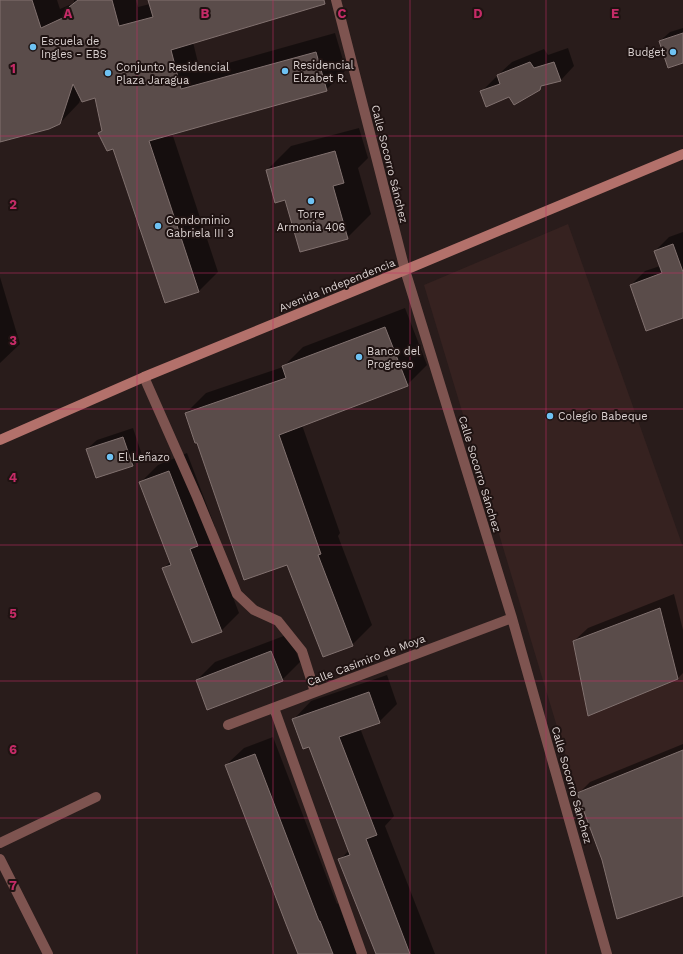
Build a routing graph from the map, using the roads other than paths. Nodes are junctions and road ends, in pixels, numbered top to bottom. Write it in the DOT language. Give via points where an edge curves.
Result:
graph roads {
  1 [pos="336,0"];
  2 [pos="683,154"];
  3 [pos="405,270"];
  4 [pos="144,377"];
  5 [pos="0,440"];
  6 [pos="512,618"];
  7 [pos="316,692"];
  8 [pos="274,708"];
  9 [pos="228,725"];
  10 [pos="96,797"];
  11 [pos="0,843"];
  12 [pos="0,860"];
  13 [pos="48,954"];
  14 [pos="362,954"];
  15 [pos="607,954"];
  1 -- 3 [label="street, Calle Socorro Sánchez"];
  2 -- 3 [label="main road, Avenida Independencia"];
  3 -- 4 [label="main road, Avenida Independencia"];
  3 -- 6 [label="street, Calle Socorro Sánchez"];
  4 -- 5 [label="main road, Avenida Independencia"];
  4 -- 7 [label="street" via="236,594 254,610 278,621 302,651"];
  6 -- 7 [label="street, Calle Casimiro de Moya"];
  6 -- 15 [label="street, Calle Socorro Sánchez"];
  7 -- 8 [label="street, Calle Casimiro de Moya"];
  8 -- 9 [label="street, Calle Casimiro de Moya"];
  8 -- 14 [label="street"];
  10 -- 11 [label="street"];
  12 -- 13 [label="street"];
}
